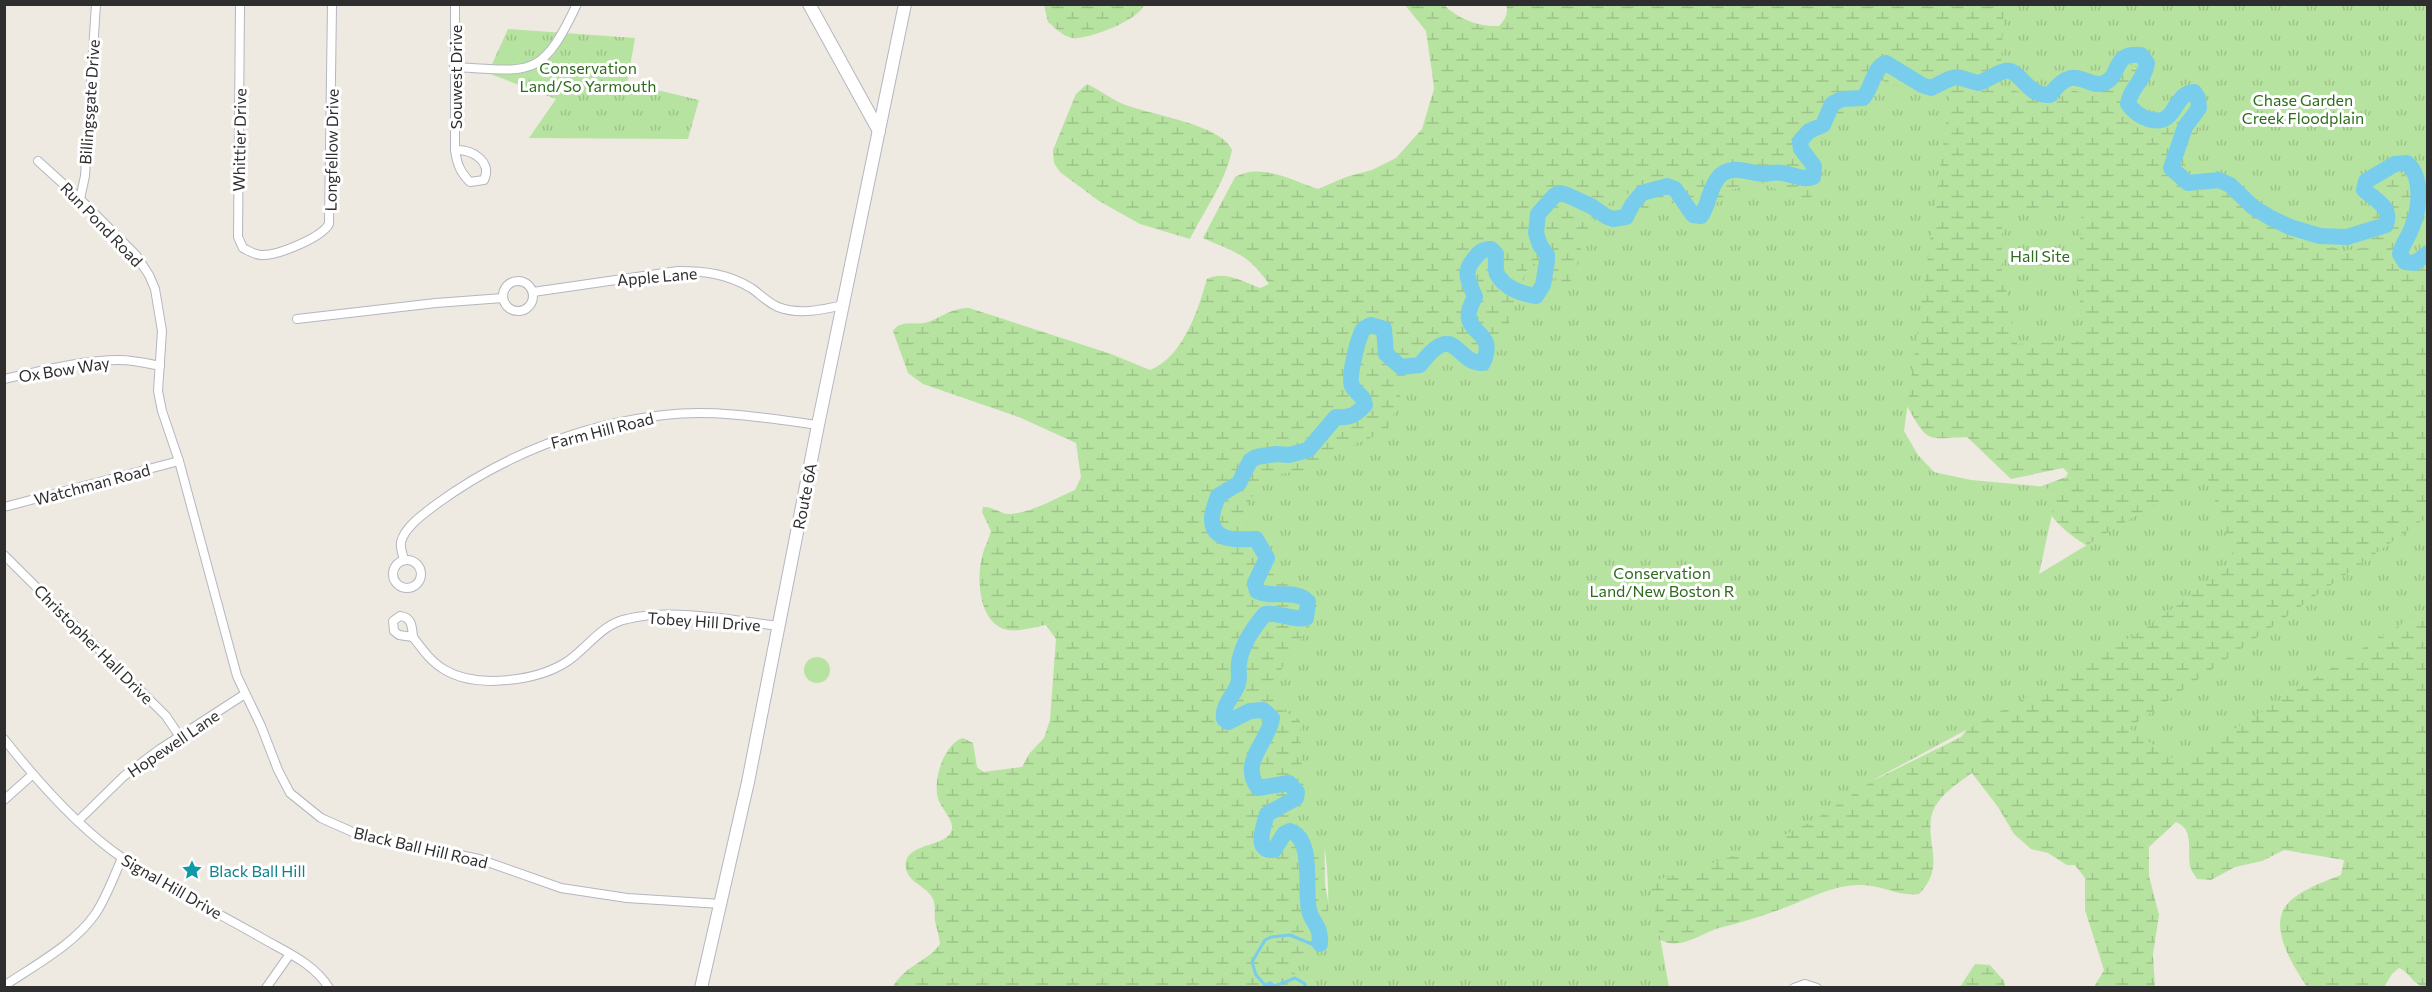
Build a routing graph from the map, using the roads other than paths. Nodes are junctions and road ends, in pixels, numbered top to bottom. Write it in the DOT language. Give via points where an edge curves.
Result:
graph roads {
  1 [pos="96,4"];
  2 [pos="240,4"];
  3 [pos="332,4"];
  4 [pos="455,4"];
  5 [pos="577,4"];
  6 [pos="808,4"];
  7 [pos="905,4"];
  8 [pos="454,67"];
  9 [pos="879,131"];
  10 [pos="455,150"];
  11 [pos="38,161"];
  12 [pos="80,199"];
  13 [pos="267,255"];
  14 [pos="533,292"];
  15 [pos="503,298"];
  16 [pos="843,304"];
  17 [pos="297,319"];
  18 [pos="160,366"];
  19 [pos="4,379"];
  20 [pos="818,425"];
  21 [pos="179,461"];
  22 [pos="4,507"];
  23 [pos="4,555"];
  24 [pos="404,560"];
  25 [pos="778,626"];
  26 [pos="413,637"];
  27 [pos="246,694"];
  28 [pos="180,737"];
  29 [pos="4,739"];
  30 [pos="32,775"];
  31 [pos="4,800"];
  32 [pos="78,821"];
  33 [pos="122,858"];
  34 [pos="721,904"];
  35 [pos="290,954"];
  36 [pos="4,986"];
  37 [pos="266,987"];
  38 [pos="329,987"];
  39 [pos="701,987"];
  40 [pos="1794,987"];
  41 [pos="1817,987"];
  1 -- 12 [label="street, Billingsgate Drive" via="85,176"];
  2 -- 13 [label="street, Whittier Drive" via="238,237 246,250"];
  3 -- 13 [label="street, Longfellow Drive" via="329,224 322,234"];
  4 -- 8 [label="street, Souwest Drive"];
  5 -- 8 [label="street" via="548,56 533,66 522,70"];
  6 -- 9 [label="main road"];
  7 -- 9 [label="main road, Route 6A"];
  8 -- 10 [label="street, Souwest Drive"];
  9 -- 16 [label="main road, Route 6A"];
  11 -- 12 [label="street, Run Pond Road"];
  12 -- 18 [label="street, Run Pond Road" via="136,255 149,275 161,314"];
  14 -- 15 [label="street, Apple Lane" via="523,281 513,282 505,288"];
  14 -- 15 [label="street" via="530,305 522,310 512,309"];
  14 -- 16 [label="street, Apple Lane" via="698,271 734,279 779,308 819,310"];
  15 -- 17 [label="street"];
  16 -- 20 [label="main road, Route 6A"];
  18 -- 19 [label="street, Ox Bow Way" via="106,360"];
  18 -- 21 [label="street, Black Ball Hill Road" via="159,398"];
  20 -- 24 [label="street, Farm Hill Road" via="712,413 676,414 575,434 515,457 431,509 403,537"];
  20 -- 25 [label="main road, Route 6A"];
  21 -- 22 [label="street, Watchman Road"];
  21 -- 27 [label="street, Black Ball Hill Road" via="237,676"];
  23 -- 28 [label="street, Christopher Hall Drive" via="166,716"];
  25 -- 26 [label="street, Tobey Hill Drive" via="671,615 624,619 551,670 505,680 471,679 451,673 427,655"];
  25 -- 34 [label="main road, Route 6A"];
  27 -- 28 [label="street, Hopewell Lane"];
  27 -- 34 [label="street, Black Ball Hill Road" via="290,793 312,812 342,829 479,859 561,888 645,900"];
  28 -- 32 [label="street, Hopewell Lane" via="124,776"];
  29 -- 30 [label="street, Signal Hill Drive"];
  30 -- 31 [label="street"];
  30 -- 32 [label="street, Signal Hill Drive"];
  32 -- 33 [label="street, Signal Hill Drive"];
  33 -- 35 [label="street, Signal Hill Drive"];
  33 -- 36 [label="street" via="88,923"];
  34 -- 39 [label="main road, Route 6A"];
  35 -- 37 [label="street"];
  35 -- 38 [label="street, Signal Hill Drive" via="318,972"];
  40 -- 41 [label="street"];
}
